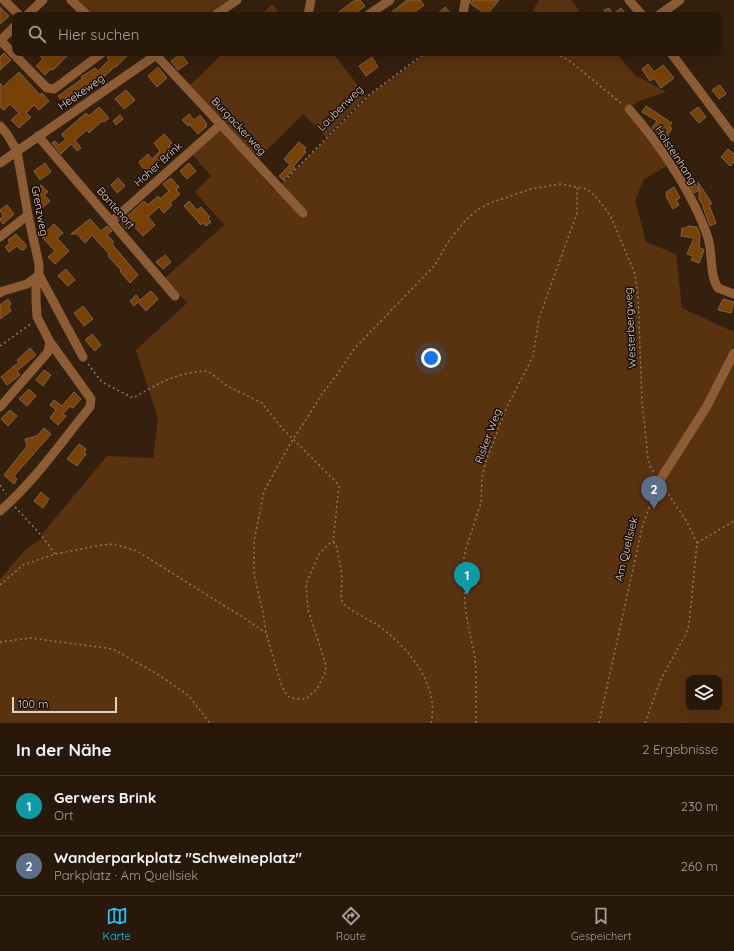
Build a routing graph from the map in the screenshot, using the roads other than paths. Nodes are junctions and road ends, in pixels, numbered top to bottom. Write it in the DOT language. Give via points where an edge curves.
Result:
graph roads {
  1 [pos="4,0"];
  2 [pos="43,0"];
  3 [pos="71,0"];
  4 [pos="237,0"];
  5 [pos="311,0"];
  6 [pos="390,0"];
  7 [pos="467,0"];
  8 [pos="629,0"];
  9 [pos="680,0"];
  10 [pos="16,12"];
  11 [pos="30,12"];
  12 [pos="84,12"];
  13 [pos="219,12"];
  14 [pos="309,12"];
  15 [pos="372,12"];
  16 [pos="463,12"];
  17 [pos="639,12"];
  18 [pos="663,12"];
  19 [pos="12,29"];
  20 [pos="0,40"];
  21 [pos="12,52"];
  22 [pos="16,56"];
  23 [pos="98,56"];
  24 [pos="154,56"];
  25 [pos="159,56"];
  26 [pos="673,56"];
  27 [pos="629,109"];
  28 [pos="221,124"];
  29 [pos="0,126"];
  30 [pos="38,136"];
  31 [pos="734,137"];
  32 [pos="17,151"];
  33 [pos="0,163"];
  34 [pos="303,213"];
  35 [pos="28,215"];
  36 [pos="112,221"];
  37 [pos="0,237"];
  38 [pos="39,275"];
  39 [pos="0,293"];
  40 [pos="734,294"];
  41 [pos="175,296"];
  42 [pos="50,342"];
  43 [pos="734,353"];
  44 [pos="83,357"];
  45 [pos="0,406"];
  46 [pos="660,480"];
  47 [pos="0,511"];
  1 -- 10 [label="street"];
  2 -- 11 [label="street"];
  3 -- 12 [label="street"];
  4 -- 13 [label="street"];
  5 -- 14 [label="street"];
  6 -- 15 [label="street"];
  7 -- 16 [label="street"];
  8 -- 17 [label="street"];
  9 -- 18 [label="street"];
  19 -- 20 [label="street"];
  20 -- 21 [label="street"];
  22 -- 23 [label="street" via="48,88 54,89"];
  24 -- 30 [label="street, Heekeweg"];
  25 -- 28 [label="street, Burgackerweg"];
  26 -- 31 [label="street"];
  27 -- 40 [label="street, Holsteinhang" via="657,143 696,210 710,248 714,282 718,288"];
  28 -- 34 [label="street, Burgackerweg"];
  28 -- 36 [label="street, Hoher Brink"];
  29 -- 32 [label="street"];
  30 -- 32 [label="street, Heekeweg"];
  30 -- 36 [label="street, Bantenort"];
  32 -- 33 [label="street, Heekeweg"];
  32 -- 35 [label="street, Grenzweg"];
  35 -- 37 [label="street"];
  35 -- 38 [label="street, Grenzweg"];
  36 -- 41 [label="street, Bantenort"];
  38 -- 39 [label="street" via="27,284"];
  38 -- 42 [label="street, Grenzweg" via="36,287 37,317"];
  38 -- 44 [label="street, Grenzweg"];
  42 -- 45 [label="street" via="48,352"];
  42 -- 47 [label="street, Grenzweg" via="91,399 90,407 31,481"];
  43 -- 46 [label="street" via="707,406"];
}
